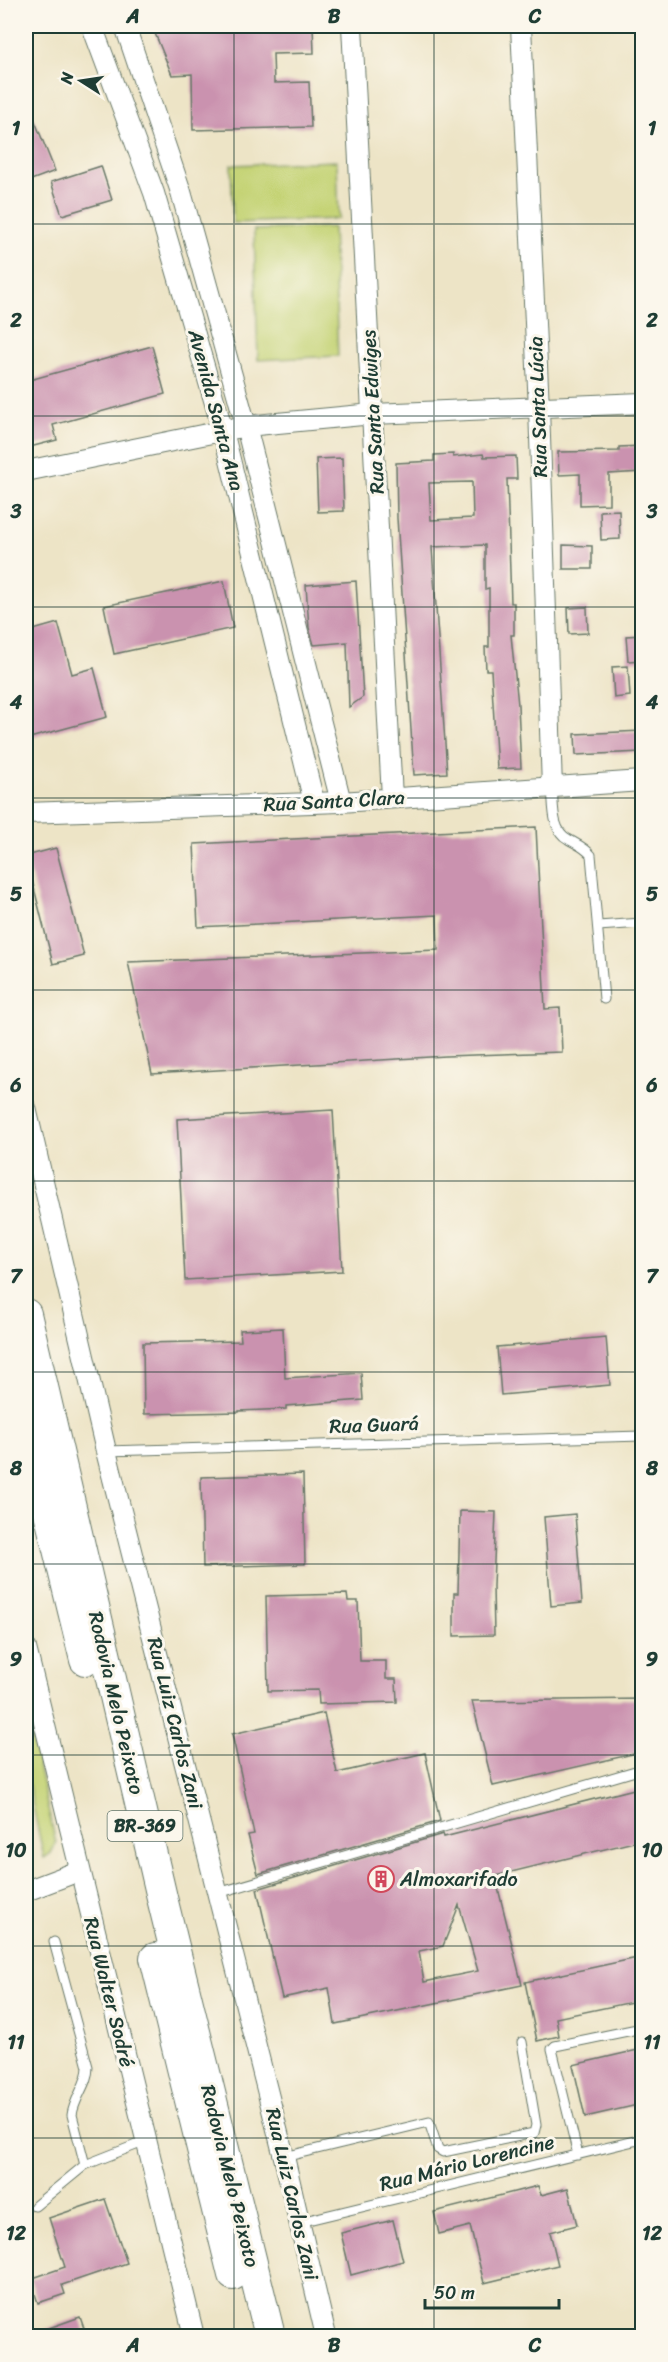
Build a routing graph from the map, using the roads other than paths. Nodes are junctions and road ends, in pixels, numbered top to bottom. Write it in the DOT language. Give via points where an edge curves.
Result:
graph roads {
  1 [pos="92,26"];
  2 [pos="125,26"];
  3 [pos="352,26"];
  4 [pos="521,26"];
  5 [pos="642,403"];
  6 [pos="539,408"];
  7 [pos="373,414"];
  8 [pos="246,426"];
  9 [pos="223,431"];
  10 [pos="26,471"];
  11 [pos="642,781"];
  12 [pos="552,788"];
  13 [pos="392,798"];
  14 [pos="314,802"];
  15 [pos="341,802"];
  16 [pos="26,813"];
  17 [pos="642,923"];
  18 [pos="598,926"];
  19 [pos="604,999"];
  20 [pos="26,1108"];
  21 [pos="26,1314"];
  22 [pos="26,1418"];
  23 [pos="642,1436"];
  24 [pos="106,1451"];
  25 [pos="26,1648"];
  26 [pos="642,1769"];
  27 [pos="79,1871"];
  28 [pos="26,1891"];
  29 [pos="218,1893"];
  30 [pos="54,1942"];
  31 [pos="642,2028"];
  32 [pos="522,2042"];
  33 [pos="642,2139"];
  34 [pos="146,2141"];
  35 [pos="578,2155"];
  36 [pos="284,2157"];
  37 [pos="85,2165"];
  38 [pos="35,2206"];
  39 [pos="300,2222"];
  40 [pos="194,2337"];
  41 [pos="248,2337"];
  42 [pos="270,2337"];
  43 [pos="326,2337"];
  1 -- 9 [label="street, Avenida Santa Ana" via="154,193"];
  2 -- 8 [label="street, Avenida Santa Ana" via="182,192"];
  3 -- 7 [label="street, Rua Santa Edwiges"];
  4 -- 6 [label="street, Rua Santa Lúcia"];
  5 -- 6 [label="street"];
  6 -- 7 [label="street"];
  6 -- 12 [label="street, Rua Santa Lúcia"];
  7 -- 8 [label="street"];
  7 -- 13 [label="street, Rua Santa Edwiges"];
  8 -- 9 [label="street"];
  8 -- 15 [label="street, Avenida Santa Ana"];
  9 -- 10 [label="street"];
  9 -- 14 [label="street, Avenida Santa Ana"];
  11 -- 12 [label="street, Rua Santa Clara"];
  12 -- 13 [label="street, Rua Santa Clara"];
  12 -- 18 [label="lane" via="556,830 591,855"];
  13 -- 15 [label="street, Rua Santa Clara"];
  14 -- 15 [label="street, Rua Santa Clara"];
  14 -- 16 [label="street, Rua Santa Clara"];
  17 -- 18 [label="lane"];
  18 -- 19 [label="lane"];
  20 -- 24 [label="street, Rua Luiz Carlos Zani"];
  21 -- 42 [label="main road, Rodovia Melo Peixoto / BR-369" via="163,1902"];
  22 -- 41 [label="main road, Rodovia Melo Peixoto / BR-369"];
  23 -- 24 [label="lane, Rua Guará"];
  24 -- 29 [label="street, Rua Luiz Carlos Zani"];
  25 -- 27 [label="street, Rua Walter Sodré"];
  26 -- 29 [label="lane"];
  27 -- 28 [label="street"];
  27 -- 34 [label="street, Rua Walter Sodré"];
  29 -- 36 [label="street, Rua Luiz Carlos Zani"];
  30 -- 37 [label="lane" via="88,2067 72,2115"];
  31 -- 35 [label="lane" via="552,2049"];
  32 -- 36 [label="lane" via="534,2133 443,2152 438,2149 429,2122"];
  33 -- 35 [label="lane, Rua Mário Lorencine"];
  34 -- 37 [label="lane"];
  34 -- 40 [label="street, Rua Walter Sodré"];
  35 -- 39 [label="lane, Rua Mário Lorencine"];
  36 -- 39 [label="street, Rua Luiz Carlos Zani"];
  37 -- 38 [label="lane"];
  39 -- 43 [label="street, Rua Luiz Carlos Zani"];
}
